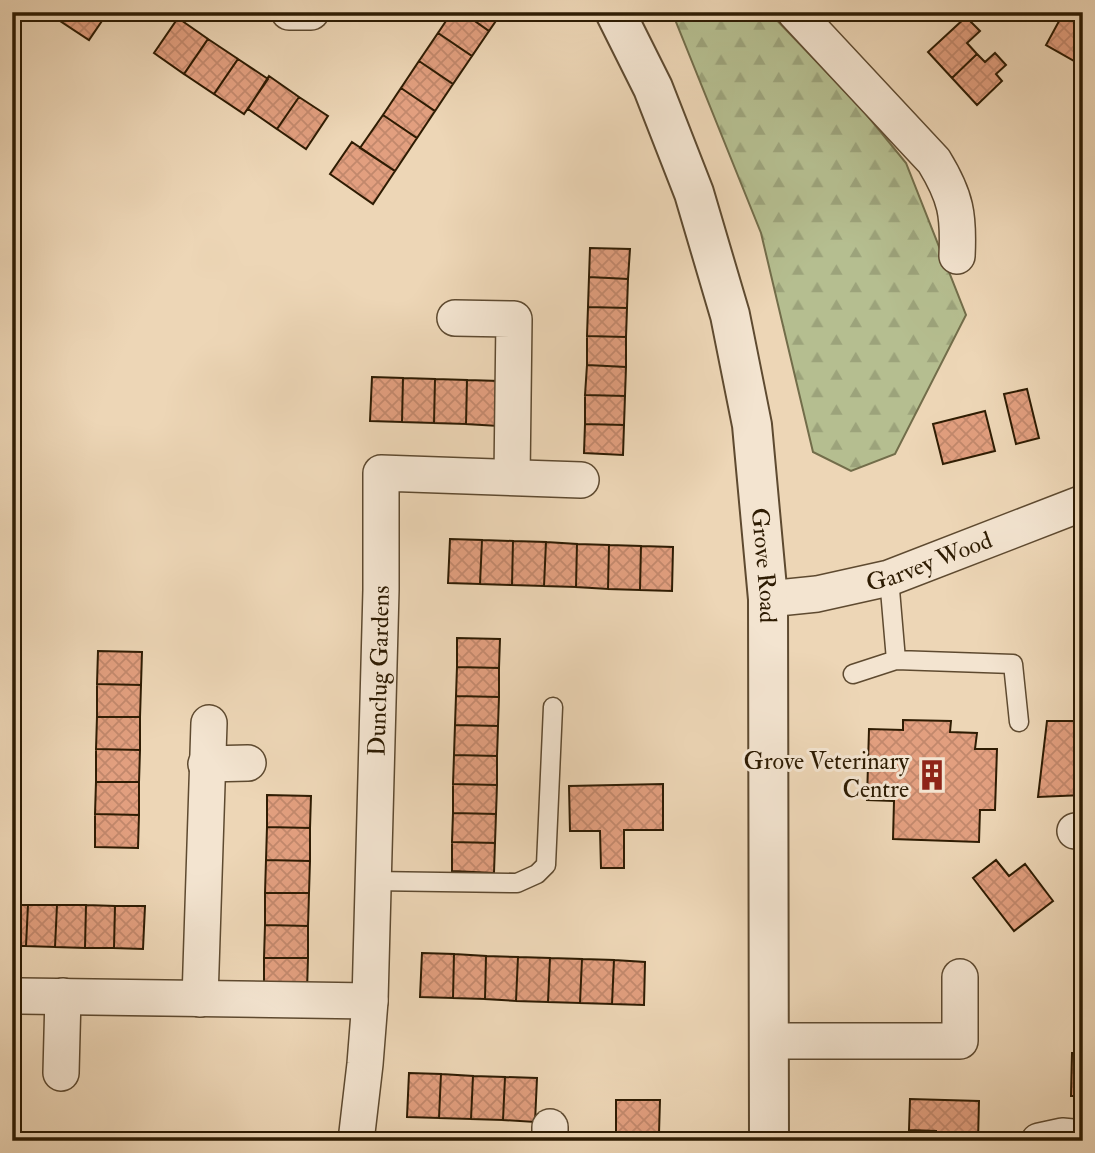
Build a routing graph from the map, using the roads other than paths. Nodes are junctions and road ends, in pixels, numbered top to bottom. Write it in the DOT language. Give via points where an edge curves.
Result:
graph roads {
  1 [pos="289,12"];
  2 [pos="312,12"];
  3 [pos="615,12"];
  4 [pos="795,12"];
  5 [pos="957,256"];
  6 [pos="455,318"];
  7 [pos="512,477"];
  8 [pos="581,480"];
  9 [pos="1083,503"];
  10 [pos="889,578"];
  11 [pos="768,599"];
  12 [pos="896,660"];
  13 [pos="853,674"];
  14 [pos="554,707"];
  15 [pos="209,723"];
  16 [pos="1020,723"];
  17 [pos="248,763"];
  18 [pos="206,764"];
  19 [pos="372,881"];
  20 [pos="960,977"];
  21 [pos="21,996"];
  22 [pos="63,996"];
  23 [pos="200,999"];
  24 [pos="370,1000"];
  25 [pos="770,1041"];
  26 [pos="61,1073"];
  27 [pos="1083,1138"];
  28 [pos="356,1141"];
  29 [pos="769,1141"];
  30 [pos="1039,1141"];
  1 -- 2 [label="street"];
  3 -- 11 [label="street, Grove Road" via="653,88 694,193 730,315 752,425"];
  4 -- 5 [label="street" via="934,161 951,188 958,227"];
  6 -- 7 [label="street" via="514,319"];
  7 -- 8 [label="street, Dunclug Gardens"];
  7 -- 19 [label="street, Dunclug Gardens" via="382,473"];
  9 -- 10 [label="street, Garvey Wood"];
  10 -- 11 [label="street, Garvey Wood"];
  10 -- 12 [label="lane"];
  11 -- 25 [label="street, Grove Road"];
  12 -- 13 [label="lane"];
  12 -- 16 [label="lane" via="1013,664"];
  14 -- 19 [label="lane" via="546,865 537,874 501,884"];
  15 -- 18 [label="street"];
  17 -- 18 [label="street"];
  18 -- 23 [label="street"];
  19 -- 24 [label="street, Dunclug Gardens"];
  20 -- 25 [label="street" via="960,1041"];
  21 -- 22 [label="street"];
  22 -- 23 [label="street"];
  22 -- 26 [label="street"];
  23 -- 24 [label="street"];
  24 -- 28 [label="street, Dunclug Gardens"];
  25 -- 29 [label="street, Grove Road"];
  27 -- 30 [label="street"];
}
